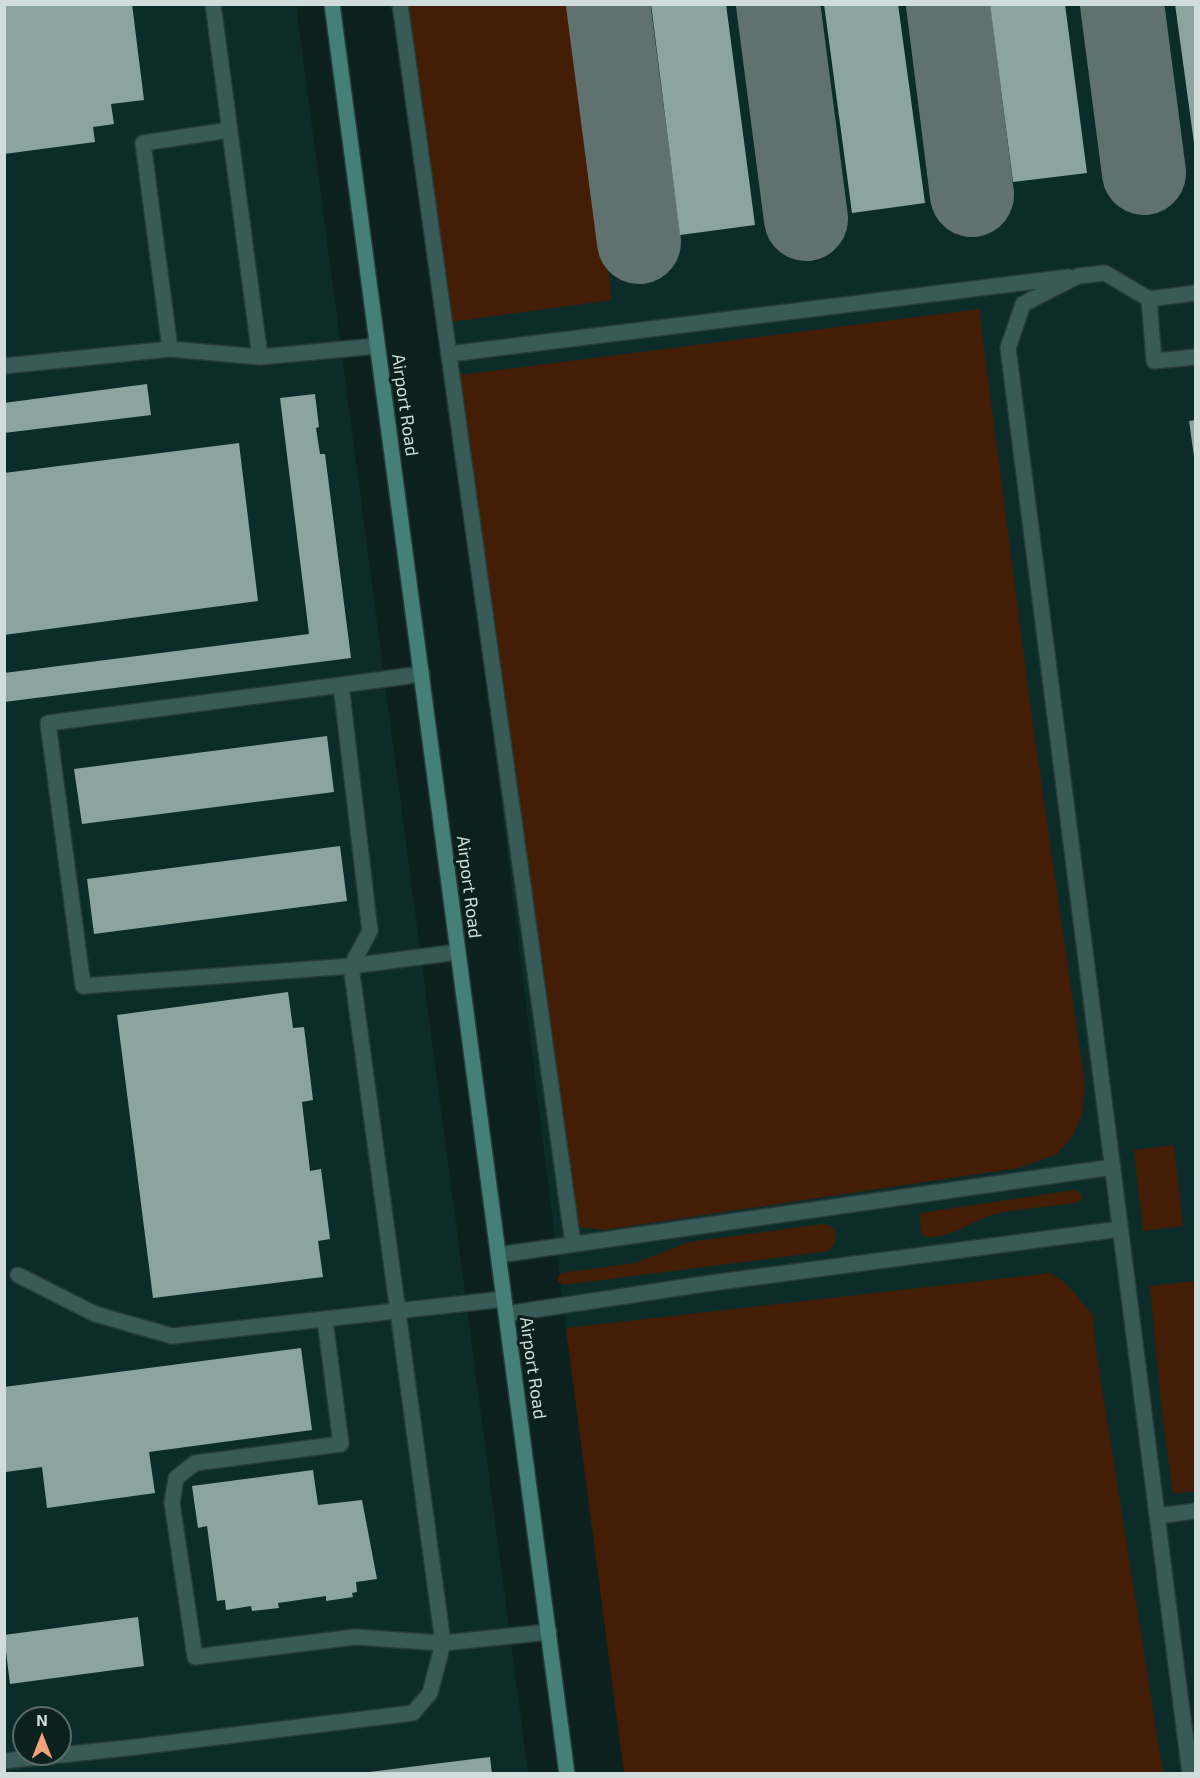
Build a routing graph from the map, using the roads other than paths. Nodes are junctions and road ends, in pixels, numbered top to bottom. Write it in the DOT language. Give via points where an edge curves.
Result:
graph roads {
  1 [pos="213,4"];
  2 [pos="332,4"];
  3 [pos="400,4"];
  4 [pos="230,130"];
  5 [pos="1078,276"];
  6 [pos="1196,293"];
  7 [pos="1149,299"];
  8 [pos="377,346"];
  9 [pos="170,350"];
  10 [pos="449,354"];
  11 [pos="260,357"];
  12 [pos="1196,357"];
  13 [pos="4,366"];
  14 [pos="423,674"];
  15 [pos="341,686"];
  16 [pos="458,952"];
  17 [pos="351,966"];
  18 [pos="1113,1167"];
  19 [pos="1120,1229"];
  20 [pos="573,1244"];
  21 [pos="498,1255"];
  22 [pos="18,1275"];
  23 [pos="504,1299"];
  24 [pos="398,1311"];
  25 [pos="506,1314"];
  26 [pos="325,1320"];
  27 [pos="1196,1511"];
  28 [pos="1157,1516"];
  29 [pos="549,1632"];
  30 [pos="443,1643"];
  31 [pos="4,1761"];
  32 [pos="567,1773"];
  33 [pos="1190,1773"];
  1 -- 4 [label="lane"];
  2 -- 8 [label="street, Airport Road"];
  3 -- 10 [label="lane"];
  4 -- 9 [label="lane" via="143,142"];
  4 -- 11 [label="lane"];
  5 -- 7 [label="lane" via="1105,273"];
  5 -- 10 [label="lane"];
  5 -- 18 [label="lane" via="1023,304 1008,348"];
  6 -- 7 [label="lane"];
  7 -- 12 [label="lane" via="1154,361"];
  8 -- 11 [label="lane"];
  8 -- 14 [label="street, Airport Road"];
  9 -- 11 [label="lane"];
  9 -- 13 [label="lane"];
  10 -- 20 [label="lane"];
  14 -- 15 [label="lane"];
  14 -- 16 [label="street, Airport Road"];
  15 -- 17 [label="lane" via="370,931"];
  15 -- 17 [label="lane" via="48,723 84,986"];
  16 -- 17 [label="lane"];
  16 -- 21 [label="street, Airport Road"];
  17 -- 24 [label="lane"];
  18 -- 19 [label="lane"];
  18 -- 20 [label="lane"];
  19 -- 25 [label="lane"];
  19 -- 28 [label="lane"];
  20 -- 21 [label="lane"];
  21 -- 23 [label="street, Airport Road"];
  22 -- 26 [label="lane" via="95,1314 172,1336"];
  23 -- 24 [label="lane"];
  23 -- 25 [label="street, Airport Road"];
  24 -- 26 [label="lane"];
  24 -- 30 [label="lane"];
  25 -- 29 [label="street, Airport Road"];
  26 -- 30 [label="lane" via="341,1444 195,1463 176,1478 172,1503 195,1657 355,1637"];
  27 -- 28 [label="lane"];
  28 -- 33 [label="lane"];
  29 -- 30 [label="lane"];
  29 -- 32 [label="street, Airport Road"];
  30 -- 31 [label="lane" via="430,1693 413,1713"];
}
